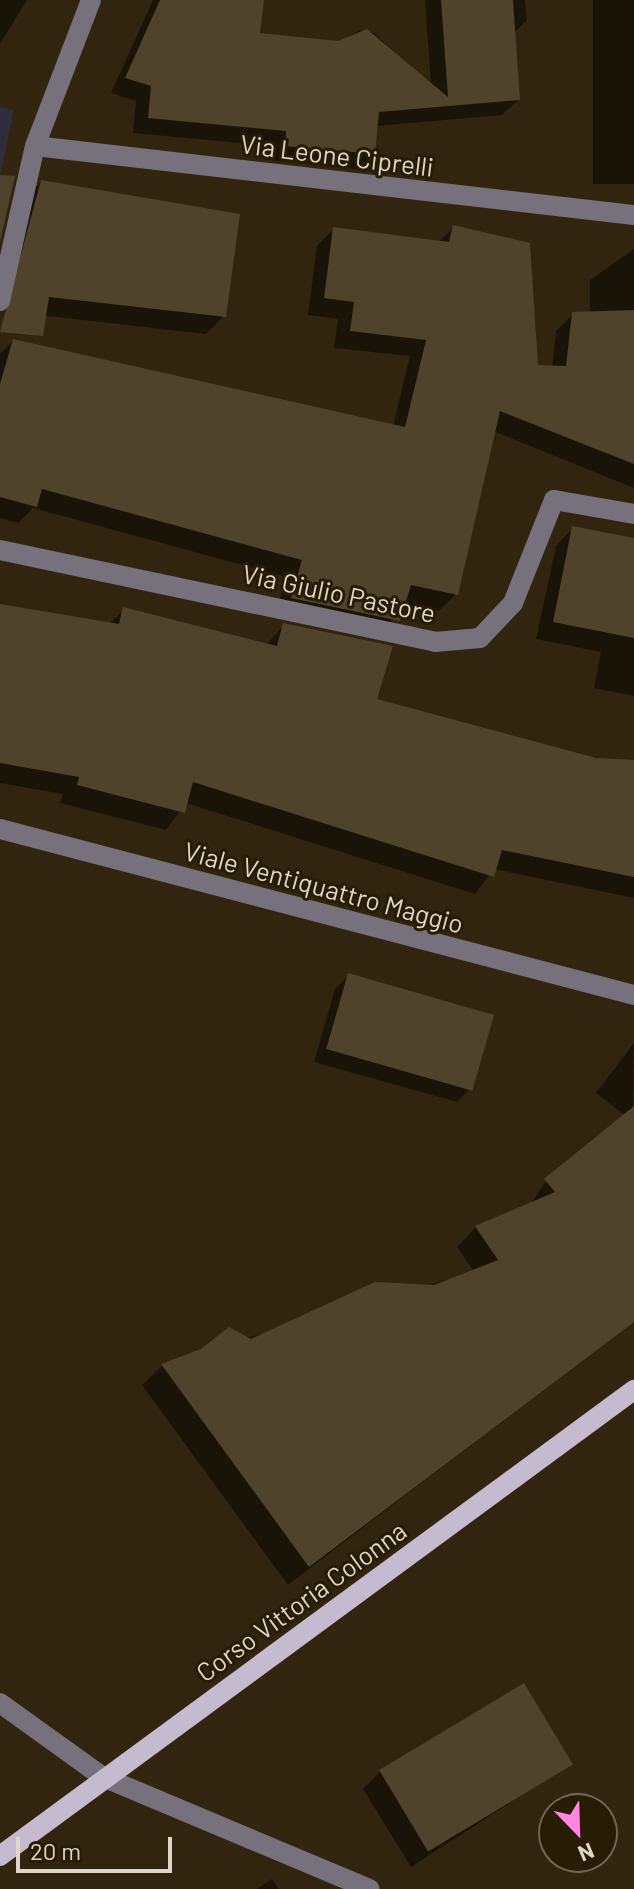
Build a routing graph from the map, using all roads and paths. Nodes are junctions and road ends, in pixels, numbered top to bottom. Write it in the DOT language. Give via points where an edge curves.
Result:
graph roads {
  1 [pos="91,0"];
  2 [pos="35,146"];
  3 [pos="634,215"];
  4 [pos="0,301"];
  5 [pos="634,514"];
  6 [pos="0,550"];
  7 [pos="0,829"];
  8 [pos="634,995"];
  9 [pos="634,1390"];
  10 [pos="0,1703"];
  11 [pos="103,1777"];
  12 [pos="0,1856"];
  13 [pos="369,1889"];
  1 -- 2 [label="street"];
  2 -- 3 [label="street, Via Leone Ciprelli"];
  2 -- 4 [label="street"];
  5 -- 6 [label="street, Via Giulio Pastore" via="554,500 513,603 480,638 435,642"];
  7 -- 8 [label="street, Viale Ventiquattro Maggio"];
  9 -- 11 [label="main road, Corso Vittoria Colonna"];
  10 -- 11 [label="street"];
  11 -- 12 [label="main road, Corso Vittoria Colonna"];
  11 -- 13 [label="street"];
}
